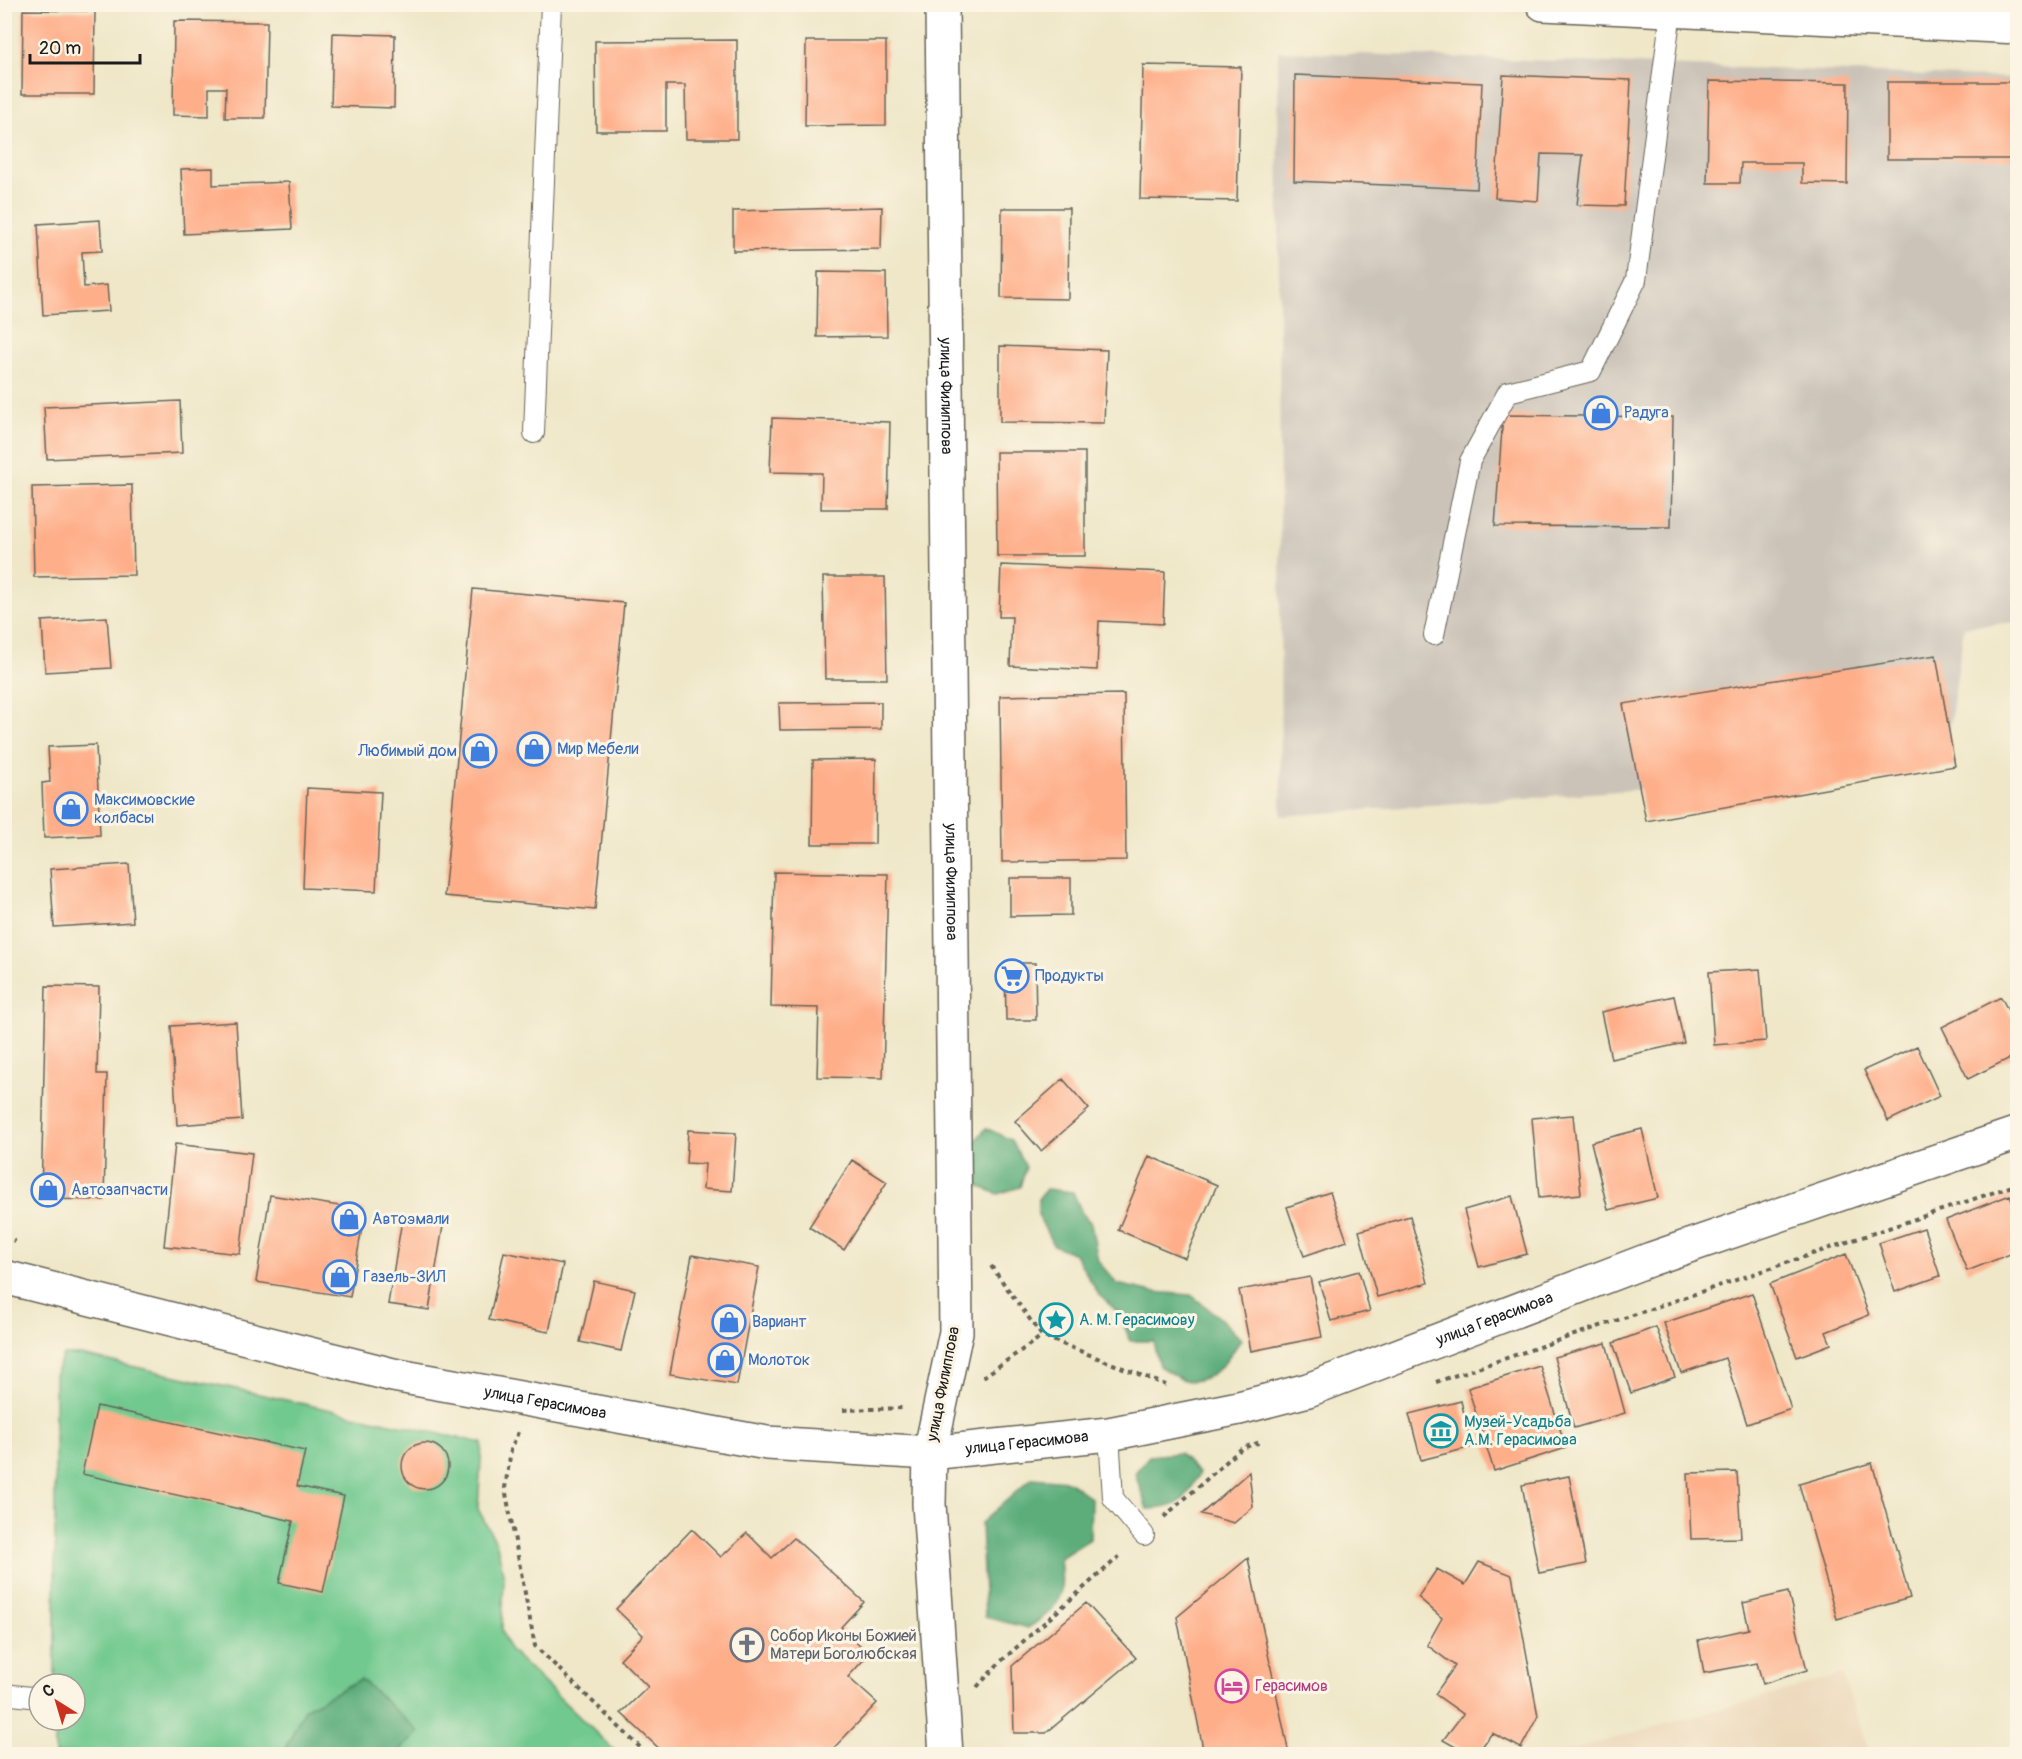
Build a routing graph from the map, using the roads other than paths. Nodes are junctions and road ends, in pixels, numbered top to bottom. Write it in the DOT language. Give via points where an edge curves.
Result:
graph roads {
  1 [pos="551,4"];
  2 [pos="942,4"];
  3 [pos="1543,4"];
  4 [pos="1671,10"];
  5 [pos="2018,27"];
  6 [pos="534,433"];
  7 [pos="1434,635"];
  8 [pos="2018,1133"];
  9 [pos="4,1277"];
  10 [pos="1109,1434"];
  11 [pos="930,1453"];
  12 [pos="1144,1535"];
  13 [pos="4,1694"];
  14 [pos="27,1697"];
  15 [pos="946,1755"];
  1 -- 6 [label="lane"];
  2 -- 11 [label="street, улица Филиппова" via="956,1332"];
  3 -- 4 [label="street"];
  4 -- 5 [label="street"];
  4 -- 7 [label="lane" via="1636,280 1591,371 1509,392 1470,461"];
  8 -- 10 [label="street, улица Герасимова" via="1651,1259 1308,1390"];
  9 -- 11 [label="street, улица Герасимова" via="393,1375 767,1443"];
  10 -- 11 [label="street, улица Герасимова"];
  10 -- 12 [label="lane" via="1113,1498"];
  11 -- 15 [label="street, улица Филиппова" via="929,1504"];
  13 -- 14 [label="lane"];
}
